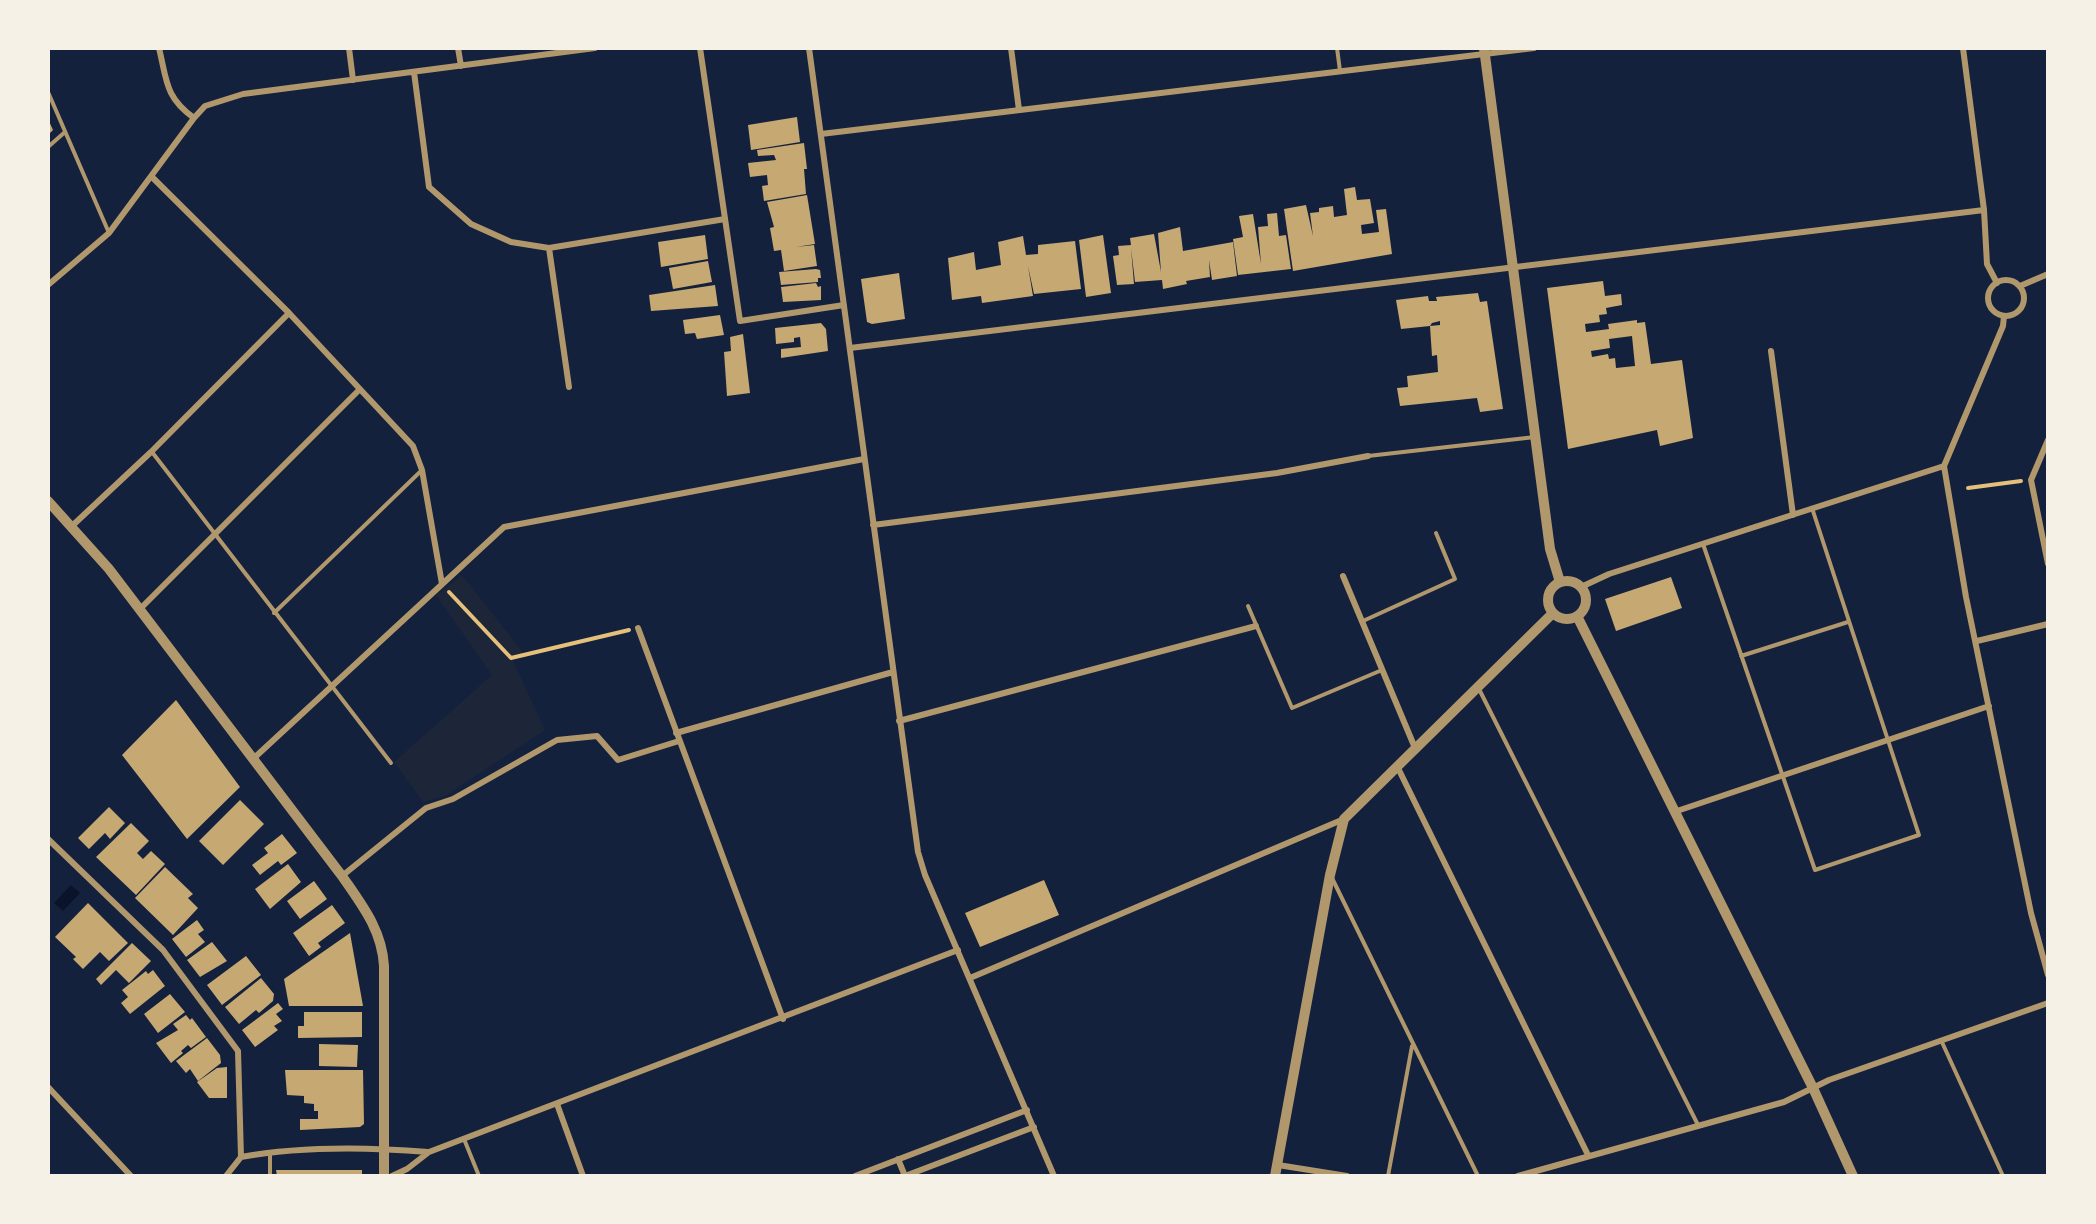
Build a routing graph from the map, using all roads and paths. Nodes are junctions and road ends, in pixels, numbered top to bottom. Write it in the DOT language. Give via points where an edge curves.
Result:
graph roads {
  1 [pos="159,48"];
  2 [pos="349,48"];
  3 [pos="458,48"];
  4 [pos="594,48"];
  5 [pos="700,48"];
  6 [pos="809,48"];
  7 [pos="1011,48"];
  8 [pos="1337,48"];
  9 [pos="1534,48"];
  10 [pos="1963,48"];
  11 [pos="1484,51"];
  12 [pos="461,66"];
  13 [pos="1340,71"];
  14 [pos="414,72"];
  15 [pos="353,80"];
  16 [pos="48,92"];
  17 [pos="1019,110"];
  18 [pos="194,118"];
  19 [pos="65,132"];
  20 [pos="821,134"];
  21 [pos="48,147"];
  22 [pos="152,177"];
  23 [pos="1984,210"];
  24 [pos="725,219"];
  25 [pos="109,233"];
  26 [pos="549,248"];
  27 [pos="1514,269"];
  28 [pos="2048,274"];
  29 [pos="1997,283"];
  30 [pos="48,285"];
  31 [pos="2020,286"];
  32 [pos="844,305"];
  33 [pos="288,313"];
  34 [pos="2004,316"];
  35 [pos="850,348"];
  36 [pos="1771,351"];
  37 [pos="569,387"];
  38 [pos="360,389"];
  39 [pos="1535,437"];
  40 [pos="2048,440"];
  41 [pos="151,452"];
  42 [pos="1368,456"];
  43 [pos="864,459"];
  44 [pos="1944,466"];
  45 [pos="422,470"];
  46 [pos="2031,480"];
  47 [pos="1968,488"];
  48 [pos="48,501"];
  49 [pos="1812,508"];
  50 [pos="1793,514"];
  51 [pos="873,525"];
  52 [pos="72,526"];
  53 [pos="1436,533"];
  54 [pos="215,535"];
  55 [pos="1702,544"];
  56 [pos="2048,564"];
  57 [pos="1343,576"];
  58 [pos="1560,582"];
  59 [pos="442,584"];
  60 [pos="1581,587"];
  61 [pos="1248,606"];
  62 [pos="139,610"];
  63 [pos="274,613"];
  64 [pos="1553,613"];
  65 [pos="1577,616"];
  66 [pos="1363,621"];
  67 [pos="1848,622"];
  68 [pos="2048,624"];
  69 [pos="1256,626"];
  70 [pos="638,628"];
  71 [pos="1977,641"];
  72 [pos="1741,656"];
  73 [pos="1382,670"];
  74 [pos="893,672"];
  75 [pos="332,687"];
  76 [pos="1478,687"];
  77 [pos="1989,706"];
  78 [pos="899,721"];
  79 [pos="676,733"];
  80 [pos="1888,739"];
  81 [pos="679,741"];
  82 [pos="1415,748"];
  83 [pos="253,759"];
  84 [pos="391,764"];
  85 [pos="1396,766"];
  86 [pos="1781,774"];
  87 [pos="1674,812"];
  88 [pos="1344,819"];
  89 [pos="48,839"];
  90 [pos="1330,874"];
  91 [pos="342,876"];
  92 [pos="958,950"];
  93 [pos="2048,975"];
  94 [pos="970,978"];
  95 [pos="2048,1004"];
  96 [pos="783,1018"];
  97 [pos="1941,1040"];
  98 [pos="1413,1045"];
  99 [pos="48,1087"];
  100 [pos="1813,1088"];
  101 [pos="557,1104"];
  102 [pos="1028,1110"];
  103 [pos="1698,1125"];
  104 [pos="1034,1127"];
  105 [pos="464,1138"];
  106 [pos="384,1149"];
  107 [pos="270,1152"];
  108 [pos="429,1152"];
  109 [pos="1588,1155"];
  110 [pos="241,1157"];
  111 [pos="898,1159"];
  112 [pos="1277,1171"];
  113 [pos="131,1176"];
  114 [pos="226,1176"];
  115 [pos="270,1176"];
  116 [pos="384,1176"];
  117 [pos="392,1176"];
  118 [pos="479,1176"];
  119 [pos="583,1176"];
  120 [pos="855,1176"];
  121 [pos="905,1176"];
  122 [pos="1054,1176"];
  123 [pos="1347,1176"];
  124 [pos="1388,1176"];
  125 [pos="1478,1176"];
  126 [pos="1518,1176"];
  127 [pos="1853,1176"];
  128 [pos="2003,1176"];
  1 -- 18 [label="street" via="171,94 177,105"];
  2 -- 15 [label="street"];
  3 -- 12 [label="street"];
  4 -- 12 [label="street"];
  5 -- 24 [label="street"];
  6 -- 20 [label="street"];
  7 -- 17 [label="street"];
  8 -- 13 [label="lane"];
  9 -- 11 [label="street"];
  10 -- 23 [label="street"];
  11 -- 13 [label="street"];
  11 -- 27 [label="street"];
  12 -- 14 [label="street"];
  13 -- 17 [label="street"];
  14 -- 15 [label="street"];
  14 -- 26 [label="street" via="429,188 471,224 512,242"];
  15 -- 18 [label="street" via="243,94 206,106"];
  16 -- 19 [label="lane"];
  17 -- 20 [label="street"];
  18 -- 22 [label="street"];
  19 -- 21 [label="lane"];
  19 -- 25 [label="lane"];
  20 -- 32 [label="street"];
  22 -- 25 [label="street"];
  22 -- 33 [label="street"];
  23 -- 27 [label="street"];
  23 -- 29 [label="street" via="1987,264"];
  24 -- 26 [label="street"];
  24 -- 32 [label="street" via="740,321"];
  25 -- 30 [label="street"];
  26 -- 37 [label="street"];
  27 -- 35 [label="street"];
  27 -- 39 [label="street"];
  28 -- 31 [label="street"];
  29 -- 31 [label="street" via="2009,280"];
  29 -- 34 [label="street" via="1989,291 1988,302"];
  31 -- 34 [label="street" via="2024,298 2021,309"];
  32 -- 35 [label="street"];
  33 -- 38 [label="street"];
  33 -- 41 [label="street"];
  34 -- 44 [label="street"];
  35 -- 43 [label="street"];
  36 -- 50 [label="street"];
  38 -- 45 [label="street" via="413,446"];
  38 -- 54 [label="street"];
  39 -- 42 [label="lane"];
  39 -- 58 [label="street" via="1550,549"];
  40 -- 46 [label="street"];
  41 -- 52 [label="street"];
  41 -- 54 [label="lane"];
  42 -- 51 [label="street" via="1277,473"];
  43 -- 51 [label="street"];
  43 -- 59 [label="street" via="504,527"];
  44 -- 49 [label="street"];
  44 -- 71 [label="street"];
  45 -- 59 [label="street"];
  45 -- 63 [label="lane"];
  46 -- 47 [label="path"];
  46 -- 56 [label="street"];
  48 -- 52 [label="street"];
  49 -- 50 [label="street"];
  49 -- 67 [label="lane"];
  50 -- 55 [label="street"];
  51 -- 74 [label="street"];
  52 -- 62 [label="street"];
  53 -- 66 [label="lane" via="1455,579"];
  54 -- 62 [label="street"];
  54 -- 63 [label="lane"];
  55 -- 60 [label="street"];
  55 -- 72 [label="lane"];
  57 -- 66 [label="street"];
  58 -- 60 [label="street" via="1572,581"];
  58 -- 64 [label="street" via="1549,596"];
  59 -- 70 [label="path" via="512,658"];
  59 -- 75 [label="street"];
  60 -- 65 [label="street" via="1586,603"];
  61 -- 69 [label="lane"];
  62 -- 83 [label="street"];
  63 -- 75 [label="lane"];
  64 -- 65 [label="street" via="1564,618"];
  64 -- 76 [label="street"];
  65 -- 87 [label="street"];
  66 -- 73 [label="street"];
  67 -- 72 [label="lane"];
  67 -- 80 [label="lane"];
  68 -- 71 [label="street"];
  69 -- 73 [label="lane" via="1292,708"];
  69 -- 78 [label="street"];
  70 -- 79 [label="street"];
  71 -- 77 [label="street"];
  72 -- 86 [label="lane"];
  73 -- 82 [label="street"];
  74 -- 78 [label="street"];
  74 -- 79 [label="street"];
  75 -- 83 [label="street"];
  75 -- 84 [label="lane"];
  76 -- 82 [label="street"];
  76 -- 103 [label="lane"];
  77 -- 80 [label="street"];
  77 -- 93 [label="street" via="2031,913"];
  78 -- 92 [label="street" via="918,852"];
  79 -- 81 [label="street"];
  80 -- 86 [label="street"];
  80 -- 86 [label="lane" via="1919,835 1826,867 1815,870"];
  81 -- 91 [label="street" via="618,760 597,736 557,740 453,799 426,808"];
  81 -- 96 [label="street"];
  82 -- 85 [label="street"];
  83 -- 91 [label="street"];
  85 -- 88 [label="street"];
  85 -- 109 [label="street"];
  86 -- 87 [label="street"];
  87 -- 100 [label="street"];
  88 -- 90 [label="street"];
  88 -- 94 [label="street"];
  89 -- 110 [label="street" via="163,950 238,1051"];
  90 -- 98 [label="lane"];
  90 -- 112 [label="street"];
  91 -- 106 [label="street" via="368,914 383,955"];
  92 -- 94 [label="street"];
  92 -- 96 [label="street"];
  94 -- 102 [label="street"];
  95 -- 97 [label="street"];
  96 -- 101 [label="street"];
  97 -- 100 [label="street"];
  97 -- 128 [label="lane"];
  98 -- 124 [label="lane"];
  98 -- 125 [label="lane"];
  99 -- 113 [label="street"];
  100 -- 103 [label="street" via="1784,1102"];
  100 -- 127 [label="street"];
  101 -- 105 [label="street"];
  101 -- 119 [label="street"];
  102 -- 104 [label="street"];
  102 -- 111 [label="street"];
  103 -- 109 [label="street"];
  104 -- 121 [label="street"];
  104 -- 122 [label="street"];
  105 -- 108 [label="street"];
  105 -- 118 [label="lane"];
  106 -- 107 [label="street"];
  106 -- 108 [label="street"];
  106 -- 116 [label="street"];
  107 -- 110 [label="street"];
  107 -- 115 [label="lane"];
  108 -- 117 [label="street"];
  109 -- 126 [label="street"];
  110 -- 114 [label="street"];
  111 -- 120 [label="street"];
  111 -- 121 [label="street"];
  112 -- 123 [label="street"];
}
